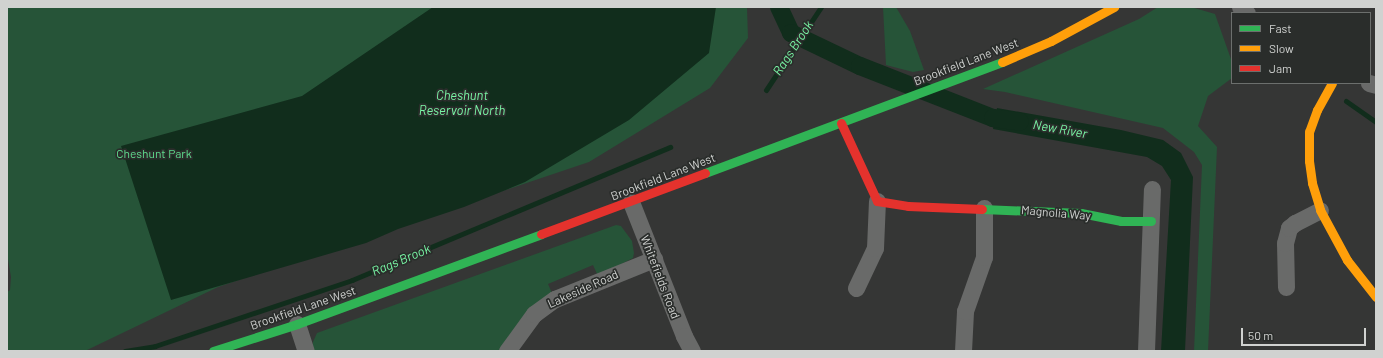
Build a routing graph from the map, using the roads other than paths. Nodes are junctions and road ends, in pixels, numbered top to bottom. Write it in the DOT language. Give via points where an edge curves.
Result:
graph roads {
  1 [pos="1114,7"];
  2 [pos="1331,84"];
  3 [pos="841,122"];
  4 [pos="1152,189"];
  5 [pos="877,200"];
  6 [pos="631,202"];
  7 [pos="984,208"];
  8 [pos="1320,210"];
  9 [pos="1151,221"];
  10 [pos="654,259"];
  11 [pos="1286,287"];
  12 [pos="856,288"];
  13 [pos="1376,297"];
  14 [pos="297,324"];
  15 [pos="213,351"];
  16 [pos="306,351"];
  17 [pos="506,351"];
  18 [pos="692,351"];
  19 [pos="963,351"];
  20 [pos="1146,351"];
  1 -- 3 [label="main road, Brookfield Lane West" via="1051,41 957,80"];
  2 -- 8 [label="main road" via="1317,110 1309,132 1312,183"];
  3 -- 5 [label="main road"];
  3 -- 6 [label="main road, Brookfield Lane West"];
  4 -- 9 [label="street"];
  5 -- 7 [label="main road, Magnolia Way" via="908,206"];
  5 -- 12 [label="street" via="875,248"];
  6 -- 10 [label="street, Whitefields Road"];
  6 -- 14 [label="main road, Brookfield Lane West"];
  7 -- 9 [label="main road, Magnolia Way" via="1081,213 1121,221"];
  7 -- 19 [label="street" via="984,257 965,310"];
  8 -- 11 [label="street" via="1295,223 1287,234"];
  8 -- 13 [label="main road" via="1347,260"];
  9 -- 20 [label="street"];
  10 -- 17 [label="street, Lakeside Road" via="554,299 534,314"];
  10 -- 18 [label="street, Whitefields Road"];
  14 -- 15 [label="main road, Brookfield Lane West"];
  14 -- 16 [label="street"];
}
